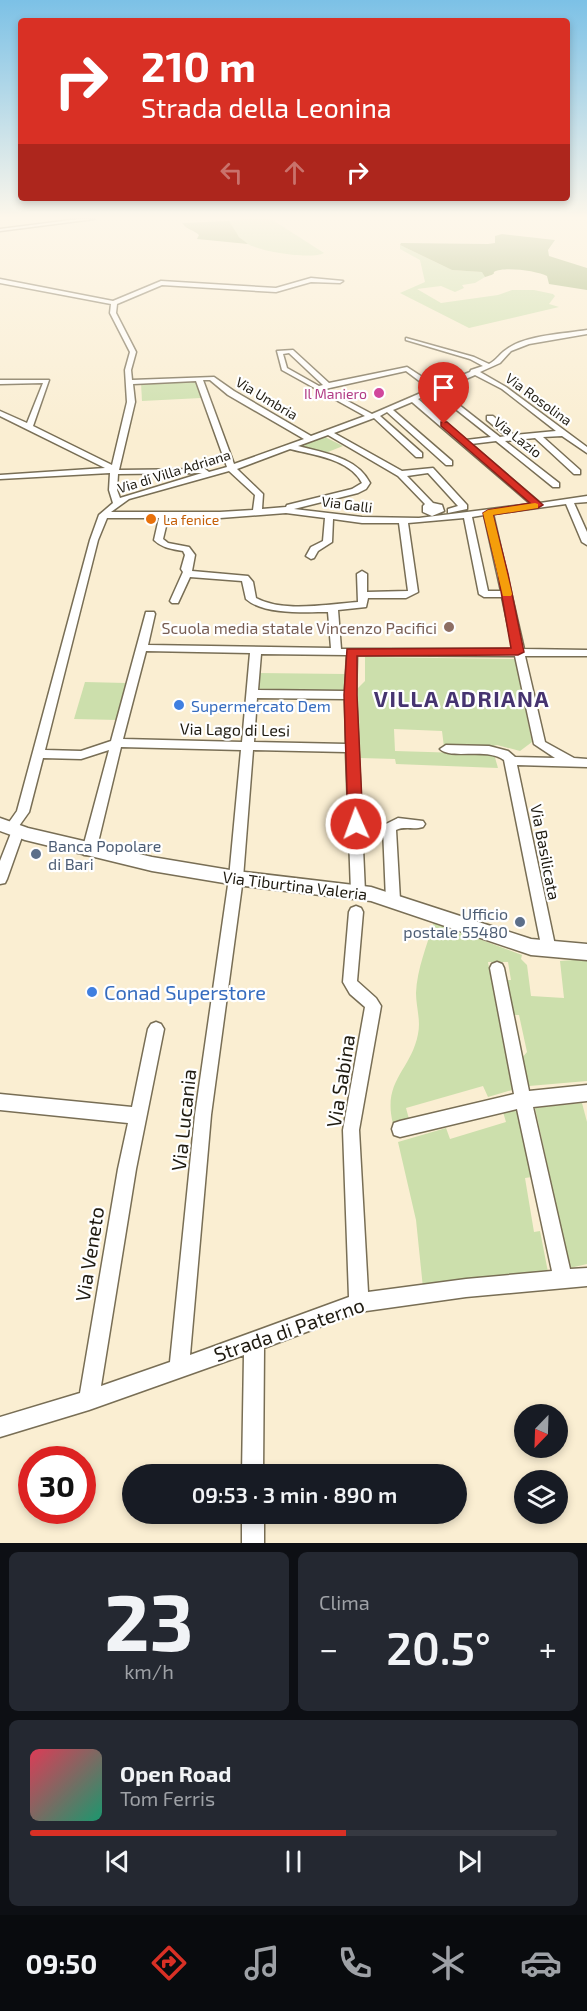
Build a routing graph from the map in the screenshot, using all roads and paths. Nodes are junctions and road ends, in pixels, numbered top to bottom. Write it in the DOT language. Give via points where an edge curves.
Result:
graph roads {
  1 [pos="55,291"];
  2 [pos="142,291"];
  3 [pos="114,303"];
  4 [pos="587,326"];
  5 [pos="570,331"];
  6 [pos="587,332"];
  7 [pos="579,333"];
  8 [pos="558,336"];
  9 [pos="408,339"];
  10 [pos="488,366"];
  11 [pos="473,371"];
  12 [pos="199,379"];
  13 [pos="0,382"];
  14 [pos="128,382"];
  15 [pos="328,386"];
  16 [pos="318,388"];
  17 [pos="435,389"];
  18 [pos="413,399"];
  19 [pos="388,409"];
  20 [pos="0,413"];
  21 [pos="373,415"];
  22 [pos="490,418"];
  23 [pos="29,427"];
  24 [pos="328,432"];
  25 [pos="565,433"];
  26 [pos="537,436"];
  27 [pos="513,438"];
  28 [pos="310,439"];
  29 [pos="497,439"];
  30 [pos="465,442"];
  31 [pos="289,446"];
  32 [pos="587,451"];
  33 [pos="419,455"];
  34 [pos="449,462"];
  35 [pos="226,470"];
  36 [pos="115,471"];
  37 [pos="577,472"];
  38 [pos="0,477"];
  39 [pos="404,477"];
  40 [pos="556,485"];
  41 [pos="587,499"];
  42 [pos="569,501"];
  43 [pos="117,502"];
  44 [pos="538,505"];
  45 [pos="285,510"];
  46 [pos="435,511"];
  47 [pos="257,512"];
  48 [pos="488,513"];
  49 [pos="103,515"];
  50 [pos="164,515"];
  51 [pos="329,516"];
  52 [pos="468,516"];
  53 [pos="403,522"];
  54 [pos="587,542"];
  55 [pos="311,556"];
  56 [pos="187,573"];
  57 [pos="362,574"];
  58 [pos="507,594"];
  59 [pos="363,595"];
  60 [pos="175,601"];
  61 [pos="333,608"];
  62 [pos="150,614"];
  63 [pos="143,648"];
  64 [pos="256,650"];
  65 [pos="336,652"];
  66 [pos="352,652"];
  67 [pos="518,652"];
  68 [pos="587,652"];
  69 [pos="253,694"];
  70 [pos="350,695"];
  71 [pos="117,743"];
  72 [pos="540,744"];
  73 [pos="248,746"];
  74 [pos="352,748"];
  75 [pos="446,749"];
  76 [pos="37,754"];
  77 [pos="517,761"];
  78 [pos="572,762"];
  79 [pos="587,763"];
  80 [pos="419,824"];
  81 [pos="10,828"];
  82 [pos="89,851"];
  83 [pos="236,878"];
  84 [pos="0,879"];
  85 [pos="358,892"];
  86 [pos="393,900"];
  87 [pos="356,912"];
  88 [pos="549,950"];
  89 [pos="587,952"];
  90 [pos="497,968"];
  91 [pos="156,1029"];
  92 [pos="587,1093"];
  93 [pos="523,1100"];
  94 [pos="0,1102"];
  95 [pos="137,1116"];
  96 [pos="400,1129"];
  97 [pos="587,1277"];
  98 [pos="563,1280"];
  99 [pos="359,1303"];
  100 [pos="254,1342"];
  101 [pos="179,1367"];
  102 [pos="89,1400"];
  103 [pos="0,1428"];
  104 [pos="254,1464"];
  105 [pos="253,1524"];
  106 [pos="253,1543"];
  1 -- 3 [label="street"];
  2 -- 3 [label="street"];
  3 -- 14 [label="street" via="115,320 133,350"];
  4 -- 5 [label="street, Via di Villa Adriana"];
  5 -- 7 [label="street"];
  5 -- 8 [label="street, Via di Villa Adriana"];
  6 -- 7 [label="street, Via di Villa Adriana"];
  7 -- 8 [label="street, Via di Villa Adriana"];
  8 -- 10 [label="street, Via di Villa Adriana" via="523,343"];
  9 -- 10 [label="street"];
  10 -- 11 [label="street, Via di Villa Adriana"];
  11 -- 17 [label="street, Via di Villa Adriana"];
  11 -- 25 [label="street, Via Rosolina"];
  12 -- 14 [label="street"];
  12 -- 28 [label="street, Via Umbria" via="212,378"];
  12 -- 35 [label="street"];
  13 -- 23 [label="street" via="46,381"];
  14 -- 36 [label="street" via="131,401"];
  15 -- 16 [label="street"];
  15 -- 16 [label="street" via="290,351 279,352 284,370"];
  15 -- 17 [label="street, Via Lazio" via="406,369"];
  16 -- 21 [label="street"];
  17 -- 18 [label="street, Via di Villa Adriana"];
  17 -- 29 [label="street, Via Lazio"];
  18 -- 19 [label="street, Via di Villa Adriana"];
  18 -- 30 [label="street"];
  19 -- 21 [label="street, Via di Villa Adriana"];
  19 -- 34 [label="street"];
  20 -- 23 [label="street"];
  21 -- 24 [label="street, Via di Villa Adriana"];
  21 -- 33 [label="street"];
  22 -- 27 [label="street"];
  23 -- 36 [label="street"];
  24 -- 28 [label="street, Via di Villa Adriana"];
  24 -- 39 [label="street"];
  25 -- 26 [label="street"];
  25 -- 32 [label="street, Via Rosolina"];
  26 -- 27 [label="street"];
  26 -- 37 [label="street"];
  27 -- 29 [label="street"];
  28 -- 31 [label="street, Via di Villa Adriana"];
  29 -- 30 [label="street"];
  29 -- 40 [label="street, Via Lazio"];
  30 -- 44 [label="street"];
  31 -- 35 [label="street, Via di Villa Adriana"];
  31 -- 45 [label="street" via="351,466 366,483 355,491"];
  35 -- 36 [label="street"];
  35 -- 43 [label="street, Via di Villa Adriana"];
  35 -- 47 [label="street" via="259,494"];
  36 -- 38 [label="street"];
  36 -- 43 [label="street" via="113,490"];
  39 -- 46 [label="street"];
  39 -- 46 [label="street" via="433,473 460,502"];
  41 -- 42 [label="street, Via Galli"];
  42 -- 44 [label="street, Via Galli"];
  42 -- 54 [label="street"];
  43 -- 49 [label="street, Via di Villa Adriana"];
  44 -- 48 [label="street, Via Galli"];
  45 -- 47 [label="street, Via Galli"];
  45 -- 51 [label="street, Via Galli"];
  46 -- 52 [label="street, Via Galli"];
  46 -- 53 [label="street, Via Galli"];
  47 -- 50 [label="street, Via Galli"];
  48 -- 52 [label="street, Via Galli"];
  48 -- 58 [label="street"];
  49 -- 50 [label="street, Via Galli"];
  49 -- 76 [label="street, Via di Villa Adriana"];
  50 -- 56 [label="street" via="158,540 186,549 190,555"];
  51 -- 53 [label="street, Via Galli"];
  51 -- 55 [label="street" via="327,542 313,550"];
  52 -- 58 [label="street" via="484,594"];
  53 -- 59 [label="street" via="413,592"];
  56 -- 60 [label="street"];
  56 -- 61 [label="street" via="245,578 251,599 260,604"];
  57 -- 59 [label="street"];
  58 -- 67 [label="street"];
  59 -- 61 [label="street" via="362,606"];
  61 -- 65 [label="street"];
  62 -- 63 [label="street"];
  63 -- 64 [label="street"];
  63 -- 71 [label="street"];
  64 -- 65 [label="street"];
  64 -- 69 [label="street, Via Lucania"];
  65 -- 66 [label="street"];
  66 -- 67 [label="street"];
  66 -- 70 [label="street"];
  67 -- 68 [label="street"];
  67 -- 72 [label="street"];
  69 -- 70 [label="street"];
  69 -- 73 [label="street, Via Lucania"];
  70 -- 74 [label="street"];
  71 -- 73 [label="street, Via Lago di Lesi"];
  71 -- 76 [label="street, Via Lago di Lesi" via="81,754"];
  71 -- 82 [label="street"];
  72 -- 77 [label="street"];
  72 -- 78 [label="street"];
  73 -- 74 [label="street, Via Lago di Lesi"];
  73 -- 83 [label="street, Via Lucania"];
  74 -- 85 [label="street"];
  75 -- 77 [label="street" via="496,751"];
  76 -- 81 [label="street, Via di Villa Adriana" via="22,813"];
  77 -- 78 [label="street"];
  77 -- 88 [label="street, Via Basilicata"];
  78 -- 79 [label="street"];
  80 -- 86 [label="street" via="398,823 389,828"];
  81 -- 82 [label="main road, Via Tiburtina Valeria"];
  81 -- 84 [label="street, Via di Villa Adriana"];
  82 -- 83 [label="main road, Via Tiburtina Valeria"];
  83 -- 85 [label="main road, Via Tiburtina Valeria"];
  83 -- 101 [label="street, Via Lucania" via="203,1115"];
  85 -- 86 [label="main road, Via Tiburtina Valeria"];
  86 -- 88 [label="main road, Via Tiburtina Valeria"];
  87 -- 99 [label="street, Via Sabina" via="350,982 373,1006 351,1135"];
  88 -- 89 [label="main road, Via Tiburtina Valeria"];
  90 -- 93 [label="street"];
  91 -- 95 [label="street, Via Veneto"];
  92 -- 93 [label="street"];
  93 -- 96 [label="street"];
  93 -- 98 [label="street"];
  94 -- 95 [label="street"];
  95 -- 102 [label="street, Via Veneto"];
  97 -- 98 [label="street, Strada di Paterno"];
  98 -- 99 [label="street, Strada di Paterno"];
  99 -- 100 [label="street, Strada di Paterno"];
  100 -- 101 [label="street, Strada di Paterno"];
  100 -- 104 [label="street"];
  101 -- 102 [label="street, Strada di Paterno"];
  102 -- 103 [label="street, Strada di Paterno"];
  105 -- 106 [label="street"];
}
